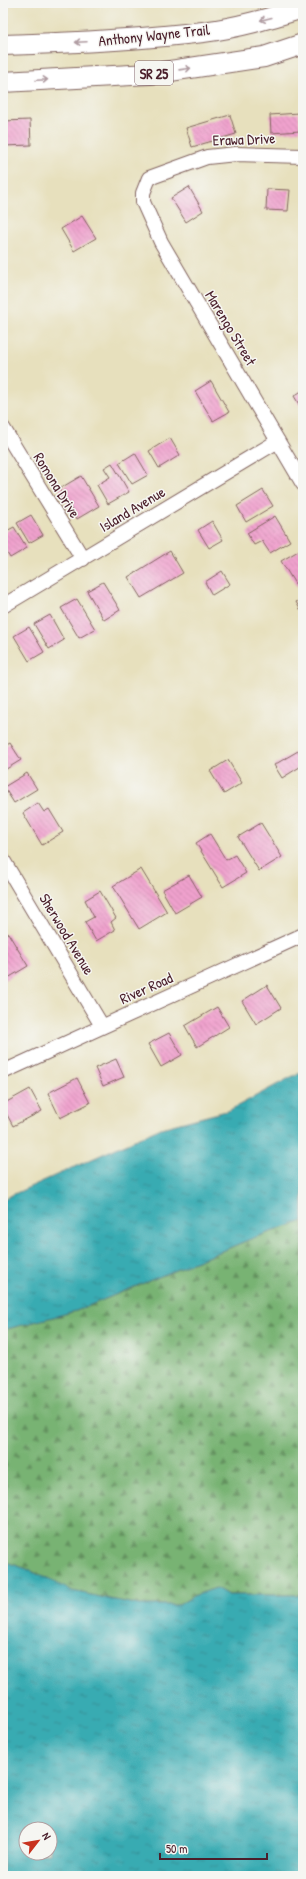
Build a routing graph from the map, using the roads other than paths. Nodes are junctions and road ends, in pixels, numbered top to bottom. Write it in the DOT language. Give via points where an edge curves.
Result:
graph roads {
  1 [pos="303,8"];
  2 [pos="303,44"];
  3 [pos="3,45"];
  4 [pos="3,82"];
  5 [pos="303,156"];
  6 [pos="145,184"];
  7 [pos="3,428"];
  8 [pos="278,441"];
  9 [pos="299,469"];
  10 [pos="303,484"];
  11 [pos="83,559"];
  12 [pos="3,606"];
  13 [pos="3,860"];
  14 [pos="303,935"];
  15 [pos="102,1026"];
  16 [pos="3,1072"];
  1 -- 3 [label="highway, Anthony Wayne Trail, one-way" via="267,19 204,32 82,42"];
  4 -- 2 [label="highway, SR 25, one-way" via="150,74 264,57"];
  5 -- 6 [label="street, Erawa Drive" via="263,154 208,157 149,178"];
  6 -- 8 [label="street, Marengo Street" via="143,202 162,244"];
  7 -- 11 [label="street, Romona Drive"];
  8 -- 9 [label="street, Marengo Street"];
  8 -- 11 [label="street, Island Avenue"];
  9 -- 10 [label="street, Marengo Street"];
  11 -- 12 [label="street, Island Avenue"];
  13 -- 15 [label="street, Sherwood Avenue"];
  14 -- 15 [label="street, River Road"];
  15 -- 16 [label="street, River Road"];
}
